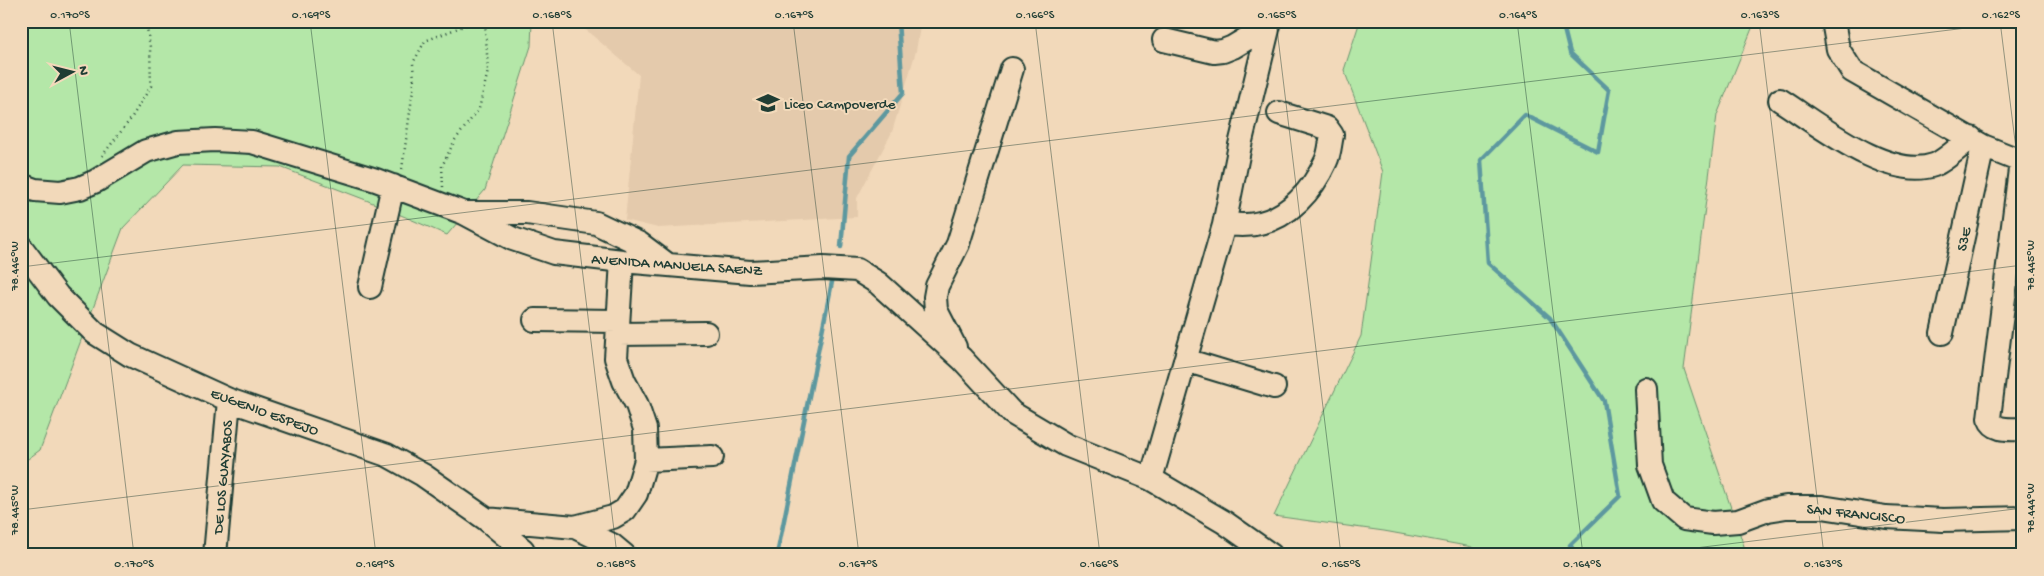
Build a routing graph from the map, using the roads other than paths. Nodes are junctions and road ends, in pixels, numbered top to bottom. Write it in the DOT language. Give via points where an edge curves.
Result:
graph roads {
  1 [pos="1833,21"];
  2 [pos="1268,27"];
  3 [pos="1164,40"];
  4 [pos="1012,70"];
  5 [pos="1780,100"];
  6 [pos="1279,113"];
  7 [pos="1977,142"];
  8 [pos="2022,162"];
  9 [pos="21,184"];
  10 [pos="396,187"];
  11 [pos="464,213"];
  12 [pos="1224,225"];
  13 [pos="21,248"];
  14 [pos="622,261"];
  15 [pos="668,265"];
  16 [pos="370,287"];
  17 [pos="535,320"];
  18 [pos="618,327"];
  19 [pos="706,333"];
  20 [pos="1942,333"];
  21 [pos="962,359"];
  22 [pos="1185,360"];
  23 [pos="1274,387"];
  24 [pos="1646,388"];
  25 [pos="229,400"];
  26 [pos="2023,429"];
  27 [pos="712,457"];
  28 [pos="646,460"];
  29 [pos="1151,479"];
  30 [pos="2023,518"];
  31 [pos="486,519"];
  32 [pos="575,527"];
  33 [pos="215,555"];
  34 [pos="524,555"];
  35 [pos="624,555"];
  36 [pos="1271,555"];
  1 -- 7 [label="street" via="1838,50 1852,71"];
  2 -- 3 [label="street" via="1223,51 1214,52"];
  2 -- 12 [label="street"];
  4 -- 21 [label="street" via="958,244 935,296 936,310"];
  5 -- 7 [label="street" via="1869,156 1889,164 1909,167 1935,165"];
  6 -- 12 [label="street" via="1327,128 1332,134 1327,160 1314,183 1285,213 1256,224"];
  7 -- 8 [label="street"];
  7 -- 20 [label="street, S3E"];
  8 -- 26 [label="street" via="1989,418 1997,428"];
  9 -- 10 [label="street, AVENIDA MANUELA SAENZ" via="34,190 67,191 96,181 146,151 178,142 216,140 252,142"];
  10 -- 11 [label="street, AVENIDA MANUELA SAENZ"];
  10 -- 16 [label="street"];
  11 -- 14 [label="street, AVENIDA MANUELA SAENZ" via="513,239 554,253"];
  11 -- 15 [label="street" via="527,214 596,223 640,244"];
  12 -- 22 [label="street"];
  13 -- 25 [label="street, EUGENIO ESPEJO" via="58,296 95,333 130,355"];
  14 -- 15 [label="street, AVENIDA MANUELA SAENZ"];
  14 -- 18 [label="street"];
  15 -- 21 [label="street, AVENIDA MANUELA SAENZ" via="750,272 823,268 857,270 878,283"];
  17 -- 18 [label="street"];
  18 -- 19 [label="street"];
  18 -- 28 [label="street" via="616,358 645,429"];
  21 -- 29 [label="street, AVENIDA MANUELA SAENZ" via="1012,413 1066,445"];
  22 -- 23 [label="street"];
  22 -- 29 [label="street"];
  24 -- 30 [label="street, SAN FRANCISCO" via="1650,465 1663,501 1684,519 1713,523 1738,521 1786,507 1822,507 1886,517 1943,520"];
  25 -- 31 [label="street, EUGENIO ESPEJO" via="387,455"];
  25 -- 33 [label="street, DE LOS GUAYABOS"];
  27 -- 28 [label="street"];
  28 -- 32 [label="street" via="636,494 625,510 613,517"];
  29 -- 36 [label="street, AVENIDA MANUELA SAENZ" via="1224,522"];
  31 -- 32 [label="street"];
  31 -- 34 [label="street, EUGENIO ESPEJO"];
  32 -- 35 [label="street" via="612,545"];
}
